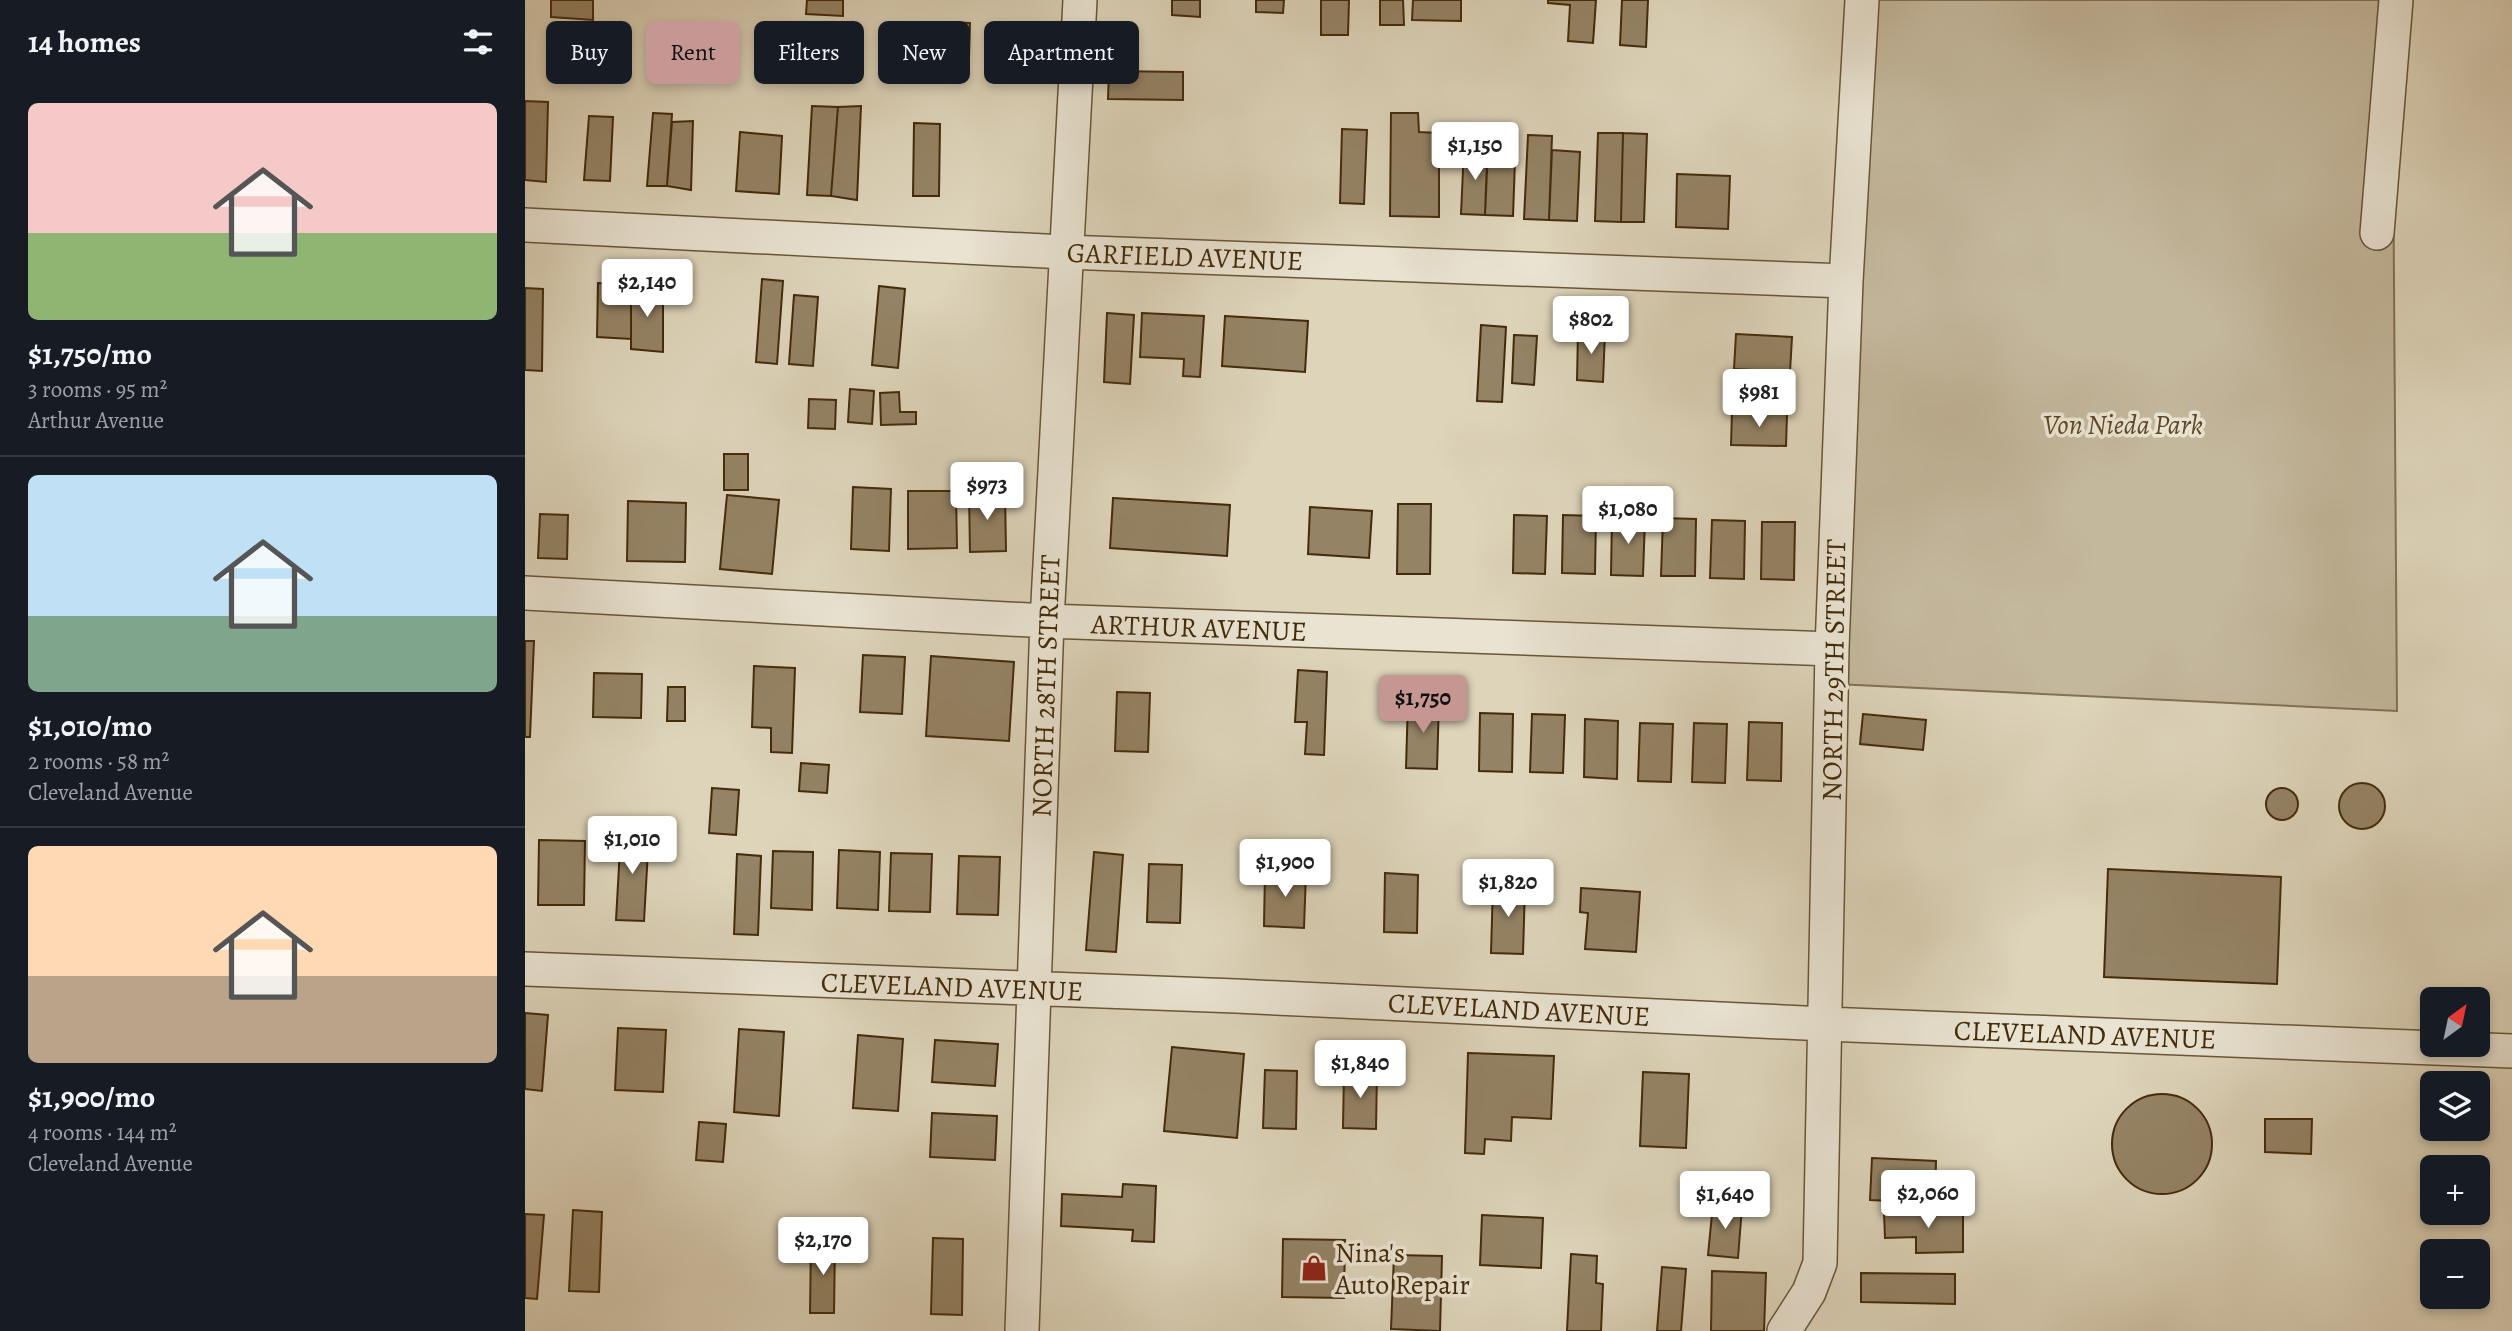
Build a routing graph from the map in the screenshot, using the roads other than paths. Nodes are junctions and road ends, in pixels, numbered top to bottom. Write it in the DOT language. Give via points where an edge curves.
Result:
graph roads {
  1 [pos="1080,0"];
  2 [pos="1862,0"];
  3 [pos="2396,0"];
  4 [pos="525,225"];
  5 [pos="2377,233"];
  6 [pos="1065,252"];
  7 [pos="1846,281"];
  8 [pos="525,593"];
  9 [pos="1047,621"];
  10 [pos="1832,649"];
  11 [pos="525,969"];
  12 [pos="1033,989"];
  13 [pos="1825,1024"];
  14 [pos="2512,1052"];
  15 [pos="1022,1331"];
  16 [pos="1784,1331"];
  1 -- 6 [label="street, NORTH 28TH STREET"];
  2 -- 7 [label="street, NORTH 29TH STREET"];
  3 -- 5 [label="street"];
  4 -- 6 [label="street, GARFIELD AVENUE"];
  6 -- 7 [label="street, GARFIELD AVENUE"];
  6 -- 9 [label="street, NORTH 28TH STREET"];
  7 -- 10 [label="street, NORTH 29TH STREET"];
  8 -- 9 [label="street, ARTHUR AVENUE"];
  9 -- 10 [label="street, ARTHUR AVENUE"];
  9 -- 12 [label="street, NORTH 28TH STREET"];
  10 -- 13 [label="street, NORTH 29TH STREET"];
  11 -- 12 [label="street, CLEVELAND AVENUE"];
  12 -- 13 [label="street, CLEVELAND AVENUE"];
  12 -- 15 [label="street, NORTH 28TH STREET"];
  13 -- 14 [label="street, CLEVELAND AVENUE"];
  13 -- 16 [label="street, NORTH 29TH STREET" via="1820,1263 1809,1292"];
}
